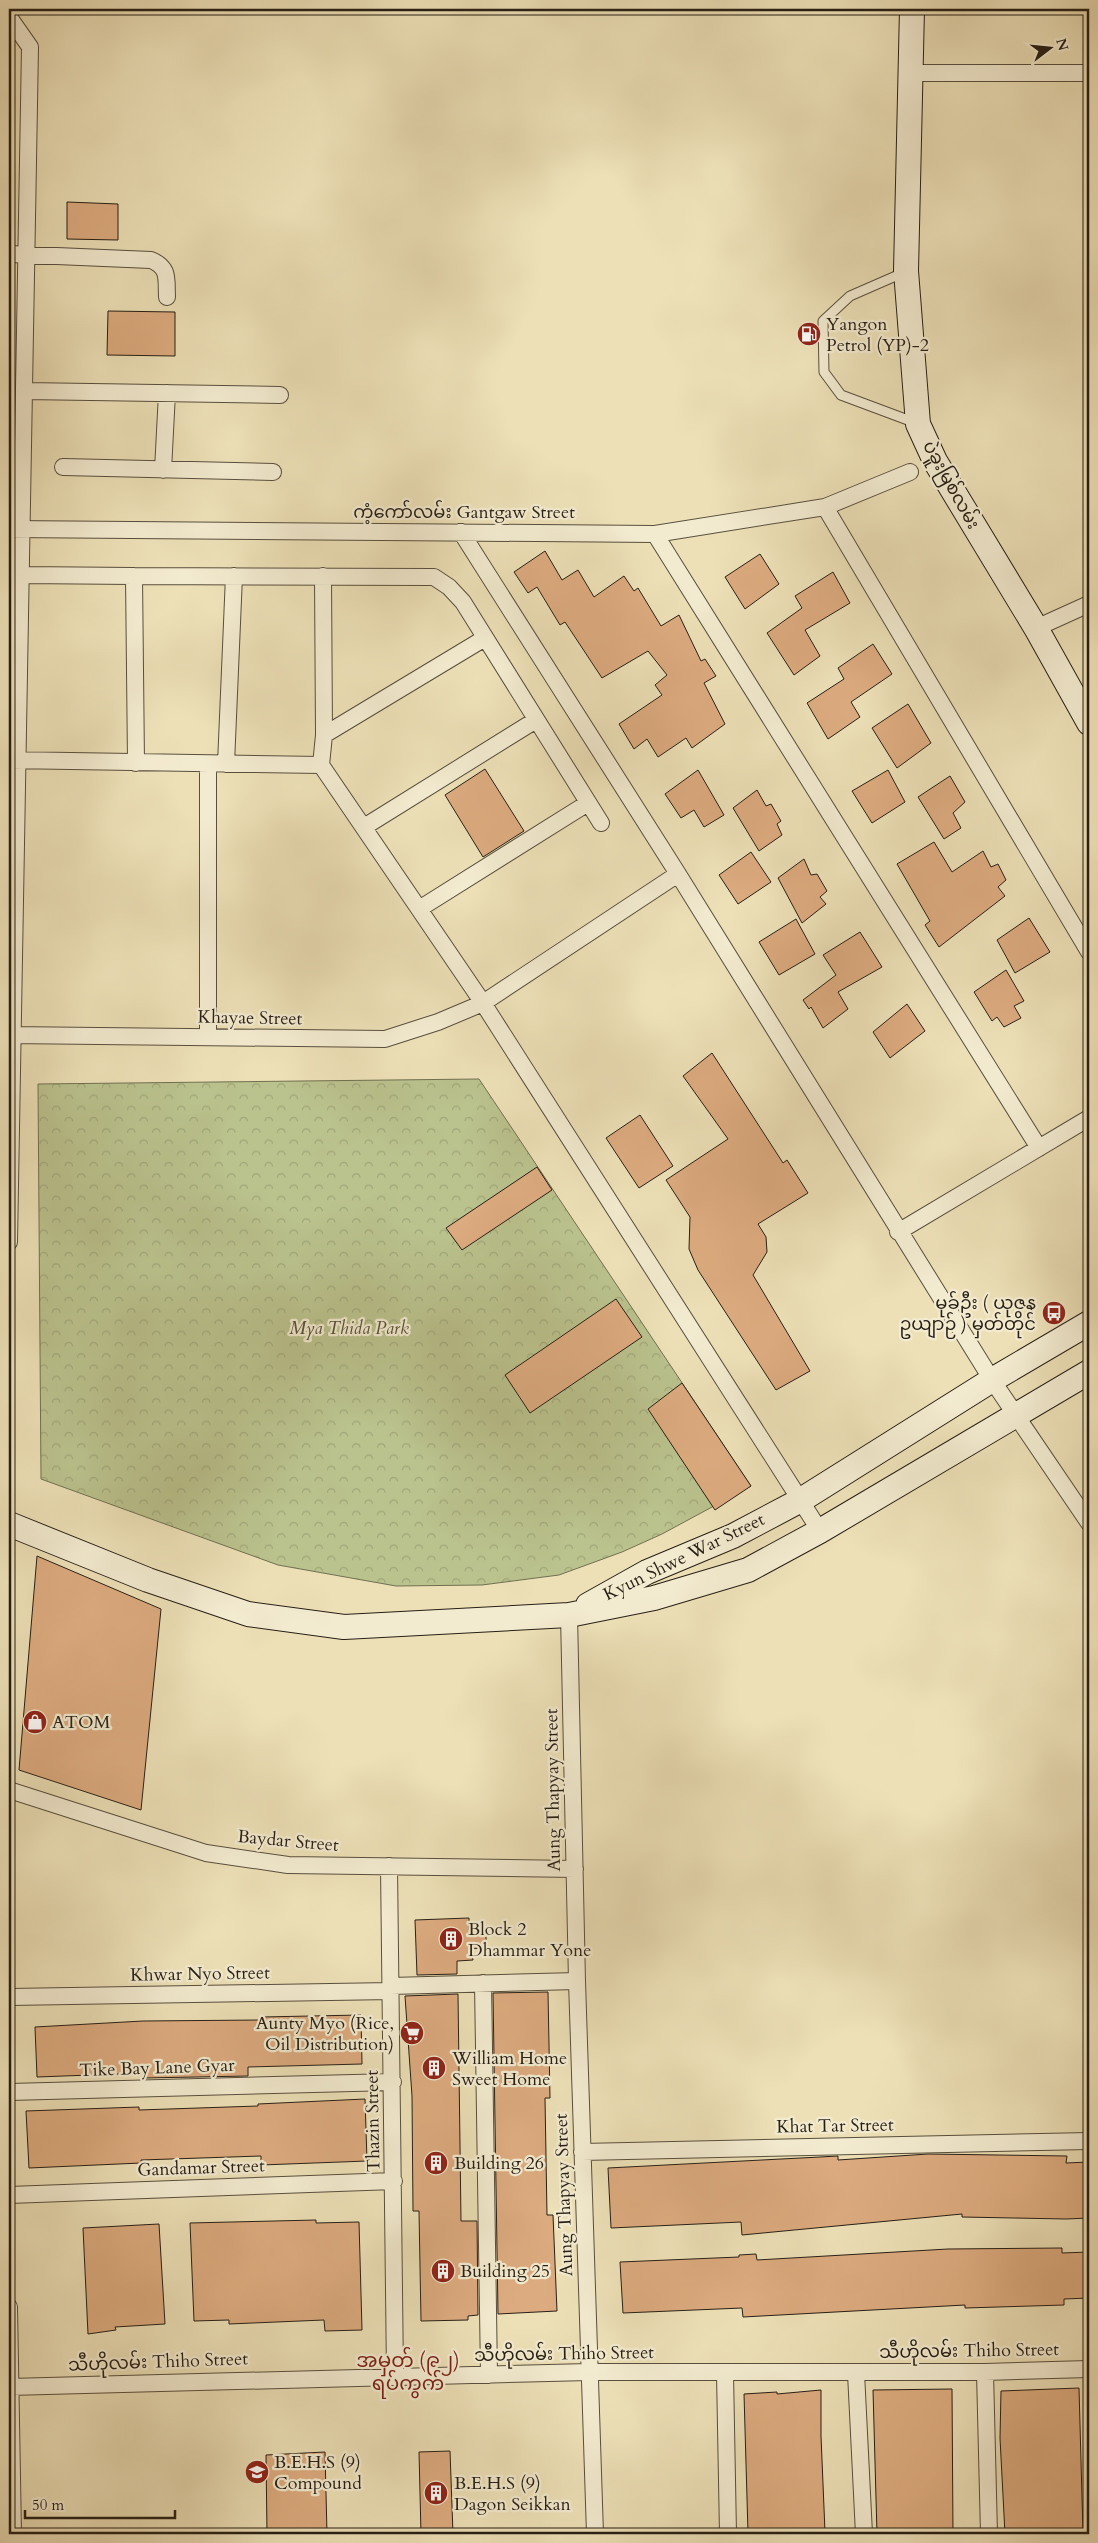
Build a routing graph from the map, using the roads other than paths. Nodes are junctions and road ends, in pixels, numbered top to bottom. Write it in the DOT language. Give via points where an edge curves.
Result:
graph roads {
  1 [pos="912,9"];
  2 [pos="9,17"];
  3 [pos="912,73"];
  4 [pos="1089,73"];
  5 [pos="9,254"];
  6 [pos="27,255"];
  7 [pos="906,272"];
  8 [pos="167,297"];
  9 [pos="25,391"];
  10 [pos="167,393"];
  11 [pos="280,396"];
  12 [pos="918,424"];
  13 [pos="63,467"];
  14 [pos="163,470"];
  15 [pos="273,472"];
  16 [pos="910,472"];
  17 [pos="825,507"];
  18 [pos="15,529"];
  19 [pos="461,532"];
  20 [pos="655,534"];
  21 [pos="22,575"];
  22 [pos="134,576"];
  23 [pos="234,576"];
  24 [pos="323,576"];
  25 [pos="1089,604"];
  26 [pos="1036,628"];
  27 [pos="485,638"];
  28 [pos="536,720"];
  29 [pos="1089,723"];
  30 [pos="324,735"];
  31 [pos="13,760"];
  32 [pos="136,763"];
  33 [pos="208,764"];
  34 [pos="226,764"];
  35 [pos="321,765"];
  36 [pos="588,802"];
  37 [pos="601,823"];
  38 [pos="364,827"];
  39 [pos="678,874"];
  40 [pos="419,909"];
  41 [pos="1089,952"];
  42 [pos="483,1002"];
  43 [pos="11,1035"];
  44 [pos="208,1037"];
  45 [pos="1089,1118"];
  46 [pos="1039,1148"];
  47 [pos="898,1232"];
  48 [pos="9,1242"];
  49 [pos="1089,1323"];
  50 [pos="1089,1372"];
  51 [pos="992,1380"];
  52 [pos="1016,1414"];
  53 [pos="801,1500"];
  54 [pos="1089,1523"];
  55 [pos="9,1524"];
  56 [pos="820,1531"];
  57 [pos="569,1615"];
  58 [pos="9,1790"];
  59 [pos="389,1866"];
  60 [pos="575,1869"];
  61 [pos="577,1981"];
  62 [pos="483,1986"];
  63 [pos="391,1988"];
  64 [pos="9,1997"];
  65 [pos="387,2082"];
  66 [pos="16,2092"];
  67 [pos="1089,2141"];
  68 [pos="582,2152"];
  69 [pos="394,2181"];
  70 [pos="9,2195"];
  71 [pos="9,2307"];
  72 [pos="1089,2369"];
  73 [pos="589,2372"];
  74 [pos="856,2372"];
  75 [pos="985,2372"];
  76 [pos="725,2373"];
  77 [pos="489,2375"];
  78 [pos="396,2376"];
  79 [pos="10,2387"];
  80 [pos="13,2534"];
  81 [pos="595,2534"];
  82 [pos="728,2534"];
  83 [pos="864,2534"];
  84 [pos="989,2534"];
  1 -- 3 [label="street, ပဲခူးမြစ်လမ်း"];
  2 -- 6 [label="street" via="30,46"];
  3 -- 4 [label="street"];
  3 -- 7 [label="street, ပဲခူးမြစ်လမ်း"];
  5 -- 6 [label="street"];
  6 -- 8 [label="street" via="151,260 162,264"];
  6 -- 9 [label="street"];
  7 -- 12 [label="street, ပဲခူးမြစ်လမ်း"];
  7 -- 12 [label="lane" via="850,296 823,322 824,372 841,395"];
  9 -- 10 [label="street"];
  9 -- 18 [label="street"];
  10 -- 11 [label="street"];
  10 -- 14 [label="street"];
  12 -- 26 [label="street, ပဲခူးမြစ်လမ်း" via="935,461"];
  13 -- 14 [label="street"];
  14 -- 15 [label="street"];
  16 -- 17 [label="street, ကံ့ကော်လမ်း Gantgaw Street"];
  17 -- 20 [label="street, ကံ့ကော်လမ်း Gantgaw Street"];
  17 -- 41 [label="street"];
  18 -- 19 [label="street, ကံ့ကော်လမ်း Gantgaw Street"];
  18 -- 21 [label="street"];
  19 -- 20 [label="street, ကံ့ကော်လမ်း Gantgaw Street"];
  19 -- 39 [label="street"];
  20 -- 46 [label="street"];
  21 -- 22 [label="street"];
  21 -- 31 [label="street"];
  22 -- 23 [label="street"];
  22 -- 32 [label="street"];
  23 -- 24 [label="street"];
  23 -- 34 [label="street"];
  24 -- 27 [label="street" via="434,577 463,602"];
  24 -- 30 [label="street"];
  25 -- 26 [label="street"];
  26 -- 29 [label="street, ပဲခူးမြစ်လမ်း"];
  27 -- 28 [label="street"];
  27 -- 30 [label="street"];
  28 -- 36 [label="street"];
  28 -- 38 [label="street"];
  30 -- 35 [label="street"];
  31 -- 32 [label="street"];
  31 -- 43 [label="street"];
  32 -- 33 [label="street"];
  33 -- 34 [label="street"];
  33 -- 44 [label="street"];
  34 -- 35 [label="street"];
  35 -- 38 [label="street"];
  36 -- 37 [label="street"];
  36 -- 40 [label="street"];
  38 -- 40 [label="street"];
  39 -- 42 [label="street, Khayae Street"];
  39 -- 47 [label="street"];
  40 -- 42 [label="street"];
  42 -- 44 [label="street, Khayae Street" via="438,1022 385,1039"];
  42 -- 53 [label="street"];
  43 -- 44 [label="street, Khayae Street"];
  43 -- 48 [label="street"];
  45 -- 46 [label="street"];
  46 -- 47 [label="street"];
  47 -- 51 [label="street"];
  49 -- 51 [label="street, Kyun Shwe War Street"];
  50 -- 52 [label="street, Kyun Shwe War Street"];
  51 -- 52 [label="street"];
  51 -- 53 [label="street, Kyun Shwe War Street"];
  52 -- 54 [label="street"];
  52 -- 56 [label="street, Kyun Shwe War Street"];
  53 -- 56 [label="street"];
  53 -- 57 [label="street, Kyun Shwe War Street" via="733,1536 647,1572"];
  55 -- 57 [label="street" via="148,1580 248,1614 344,1627"];
  56 -- 57 [label="street, Kyun Shwe War Street" via="748,1570 654,1598"];
  57 -- 60 [label="street, Aung Thapyay Street"];
  58 -- 59 [label="street, Baydar Street" via="206,1853 288,1865"];
  59 -- 60 [label="street, Baydar Street"];
  59 -- 63 [label="street, Thazin Street"];
  60 -- 61 [label="street, Aung Thapyay Street"];
  61 -- 62 [label="street, Khwar Nyo Street"];
  61 -- 68 [label="street, Aung Thapyay Street"];
  62 -- 63 [label="street, Khwar Nyo Street"];
  62 -- 77 [label="street"];
  63 -- 64 [label="street, Khwar Nyo Street"];
  63 -- 65 [label="street, Thazin Street"];
  65 -- 66 [label="street, Tike Bay Lane Gyar"];
  65 -- 69 [label="street, Thazin Street"];
  67 -- 68 [label="street, Khat Tar Street"];
  68 -- 73 [label="street, Aung Thapyay Street"];
  69 -- 70 [label="street, Gandamar Street"];
  69 -- 78 [label="street, Thazin Street"];
  71 -- 79 [label="street"];
  72 -- 75 [label="street, သီဟိုလမ်း Thiho Street"];
  73 -- 76 [label="street, သီဟိုလမ်း Thiho Street"];
  73 -- 77 [label="street, သီဟိုလမ်း Thiho Street"];
  73 -- 81 [label="street, Aung Thapyay Street"];
  74 -- 75 [label="street, သီဟိုလမ်း Thiho Street"];
  74 -- 76 [label="street, သီဟိုလမ်း Thiho Street"];
  74 -- 83 [label="street"];
  75 -- 84 [label="street"];
  76 -- 82 [label="street"];
  77 -- 78 [label="street, သီဟိုလမ်း Thiho Street"];
  78 -- 79 [label="street, သီဟိုလမ်း Thiho Street"];
  79 -- 80 [label="street"];
}
